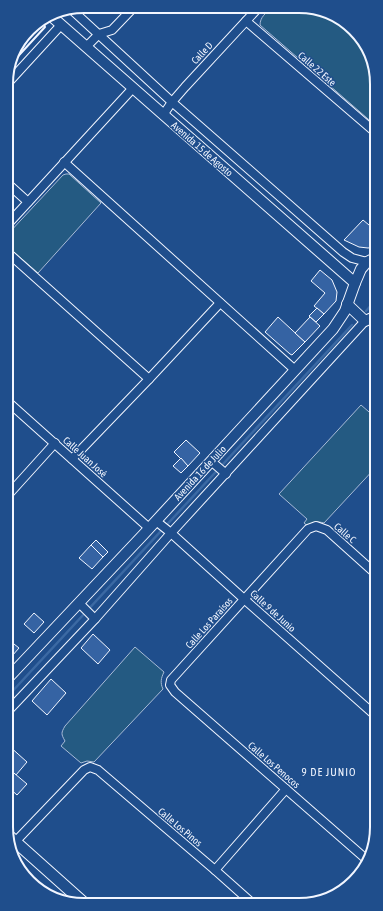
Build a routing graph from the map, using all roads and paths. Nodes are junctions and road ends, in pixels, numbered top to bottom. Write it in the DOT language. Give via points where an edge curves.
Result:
graph roads {
  1 [pos="76,13"];
  2 [pos="128,13"];
  3 [pos="253,13"];
  4 [pos="55,19"];
  5 [pos="246,21"];
  6 [pos="61,25"];
  7 [pos="100,34"];
  8 [pos="86,47"];
  9 [pos="14,77"];
  10 [pos="132,88"];
  11 [pos="172,102"];
  12 [pos="164,115"];
  13 [pos="370,128"];
  14 [pos="64,162"];
  15 [pos="13,189"];
  16 [pos="28,202"];
  17 [pos="13,218"];
  18 [pos="13,257"];
  19 [pos="370,260"];
  20 [pos="370,261"];
  21 [pos="355,283"];
  22 [pos="220,303"];
  23 [pos="347,304"];
  24 [pos="368,319"];
  25 [pos="295,370"];
  26 [pos="148,379"];
  27 [pos="13,406"];
  28 [pos="55,443"];
  29 [pos="72,459"];
  30 [pos="213,462"];
  31 [pos="224,473"];
  32 [pos="13,489"];
  33 [pos="158,522"];
  34 [pos="316,526"];
  35 [pos="149,528"];
  36 [pos="170,531"];
  37 [pos="370,569"];
  38 [pos="244,599"];
  39 [pos="87,611"];
  40 [pos="13,674"];
  41 [pos="170,686"];
  42 [pos="13,705"];
  43 [pos="370,711"];
  44 [pos="286,789"];
  45 [pos="14,836"];
  46 [pos="14,840"];
  47 [pos="363,857"];
  48 [pos="215,870"];
  49 [pos="77,897"];
  50 [pos="246,898"];
  1 -- 7 [label="street, Avenida 15 de Agosto"];
  2 -- 7 [label="street" via="112,30"];
  3 -- 5 [label="street, Calle D"];
  4 -- 6 [label="street, Avenida 15 de Agosto"];
  5 -- 11 [label="street, Calle D"];
  5 -- 13 [label="street, Calle 22 Este"];
  6 -- 8 [label="street, Avenida 15 de Agosto"];
  6 -- 9 [label="street"];
  7 -- 8 [label="street"];
  7 -- 11 [label="street, Avenida 15 de Agosto"];
  8 -- 10 [label="street, Avenida 15 de Agosto"];
  10 -- 12 [label="street, Avenida 15 de Agosto"];
  10 -- 14 [label="street"];
  11 -- 12 [label="street, Calle D"];
  11 -- 19 [label="street, Avenida 15 de Agosto" via="343,252 352,258"];
  12 -- 21 [label="street, Avenida 15 de Agosto"];
  14 -- 16 [label="street"];
  14 -- 22 [label="street"];
  15 -- 16 [label="street"];
  16 -- 17 [label="street"];
  18 -- 26 [label="street"];
  20 -- 21 [label="street, Avenida 16 de Julio" via="361,269"];
  21 -- 23 [label="street, Avenida 16 de Julio"];
  22 -- 25 [label="street"];
  22 -- 26 [label="street"];
  23 -- 24 [label="street"];
  23 -- 25 [label="street, Avenida 16 de Julio" via="333,329"];
  24 -- 31 [label="street, Avenida 16 de Julio"];
  25 -- 30 [label="street, Avenida 16 de Julio"];
  26 -- 29 [label="street"];
  27 -- 28 [label="street, Calle Juan José"];
  28 -- 29 [label="street, Calle Juan José"];
  28 -- 32 [label="street"];
  29 -- 35 [label="street, Calle Juan José"];
  30 -- 31 [label="street"];
  30 -- 33 [label="street, Avenida 16 de Julio"];
  31 -- 36 [label="street, Avenida 16 de Julio"];
  33 -- 35 [label="street, Avenida 16 de Julio"];
  33 -- 36 [label="street, Calle 9 de Junio"];
  34 -- 37 [label="street, Calle C" via="327,530"];
  34 -- 38 [label="street, Calle Los Paraísos" via="308,529"];
  35 -- 39 [label="street, Avenida 16 de Julio"];
  36 -- 38 [label="street, Calle 9 de Junio"];
  36 -- 39 [label="street, Avenida 16 de Julio"];
  38 -- 41 [label="street, Calle Los Paraísos" via="171,680"];
  38 -- 43 [label="street, Calle 9 de Junio"];
  39 -- 40 [label="street, Avenida 16 de Julio"];
  39 -- 42 [label="street, Avenida 16 de Julio"];
  41 -- 44 [label="street, Calle Los Penocos"];
  44 -- 47 [label="street, Calle Los Penocos"];
  44 -- 48 [label="street"];
  45 -- 48 [label="street, Calle Los Pinos" via="90,767 98,770"];
  46 -- 49 [label="main road"];
  48 -- 50 [label="street, Calle Los Pinos"];
}
